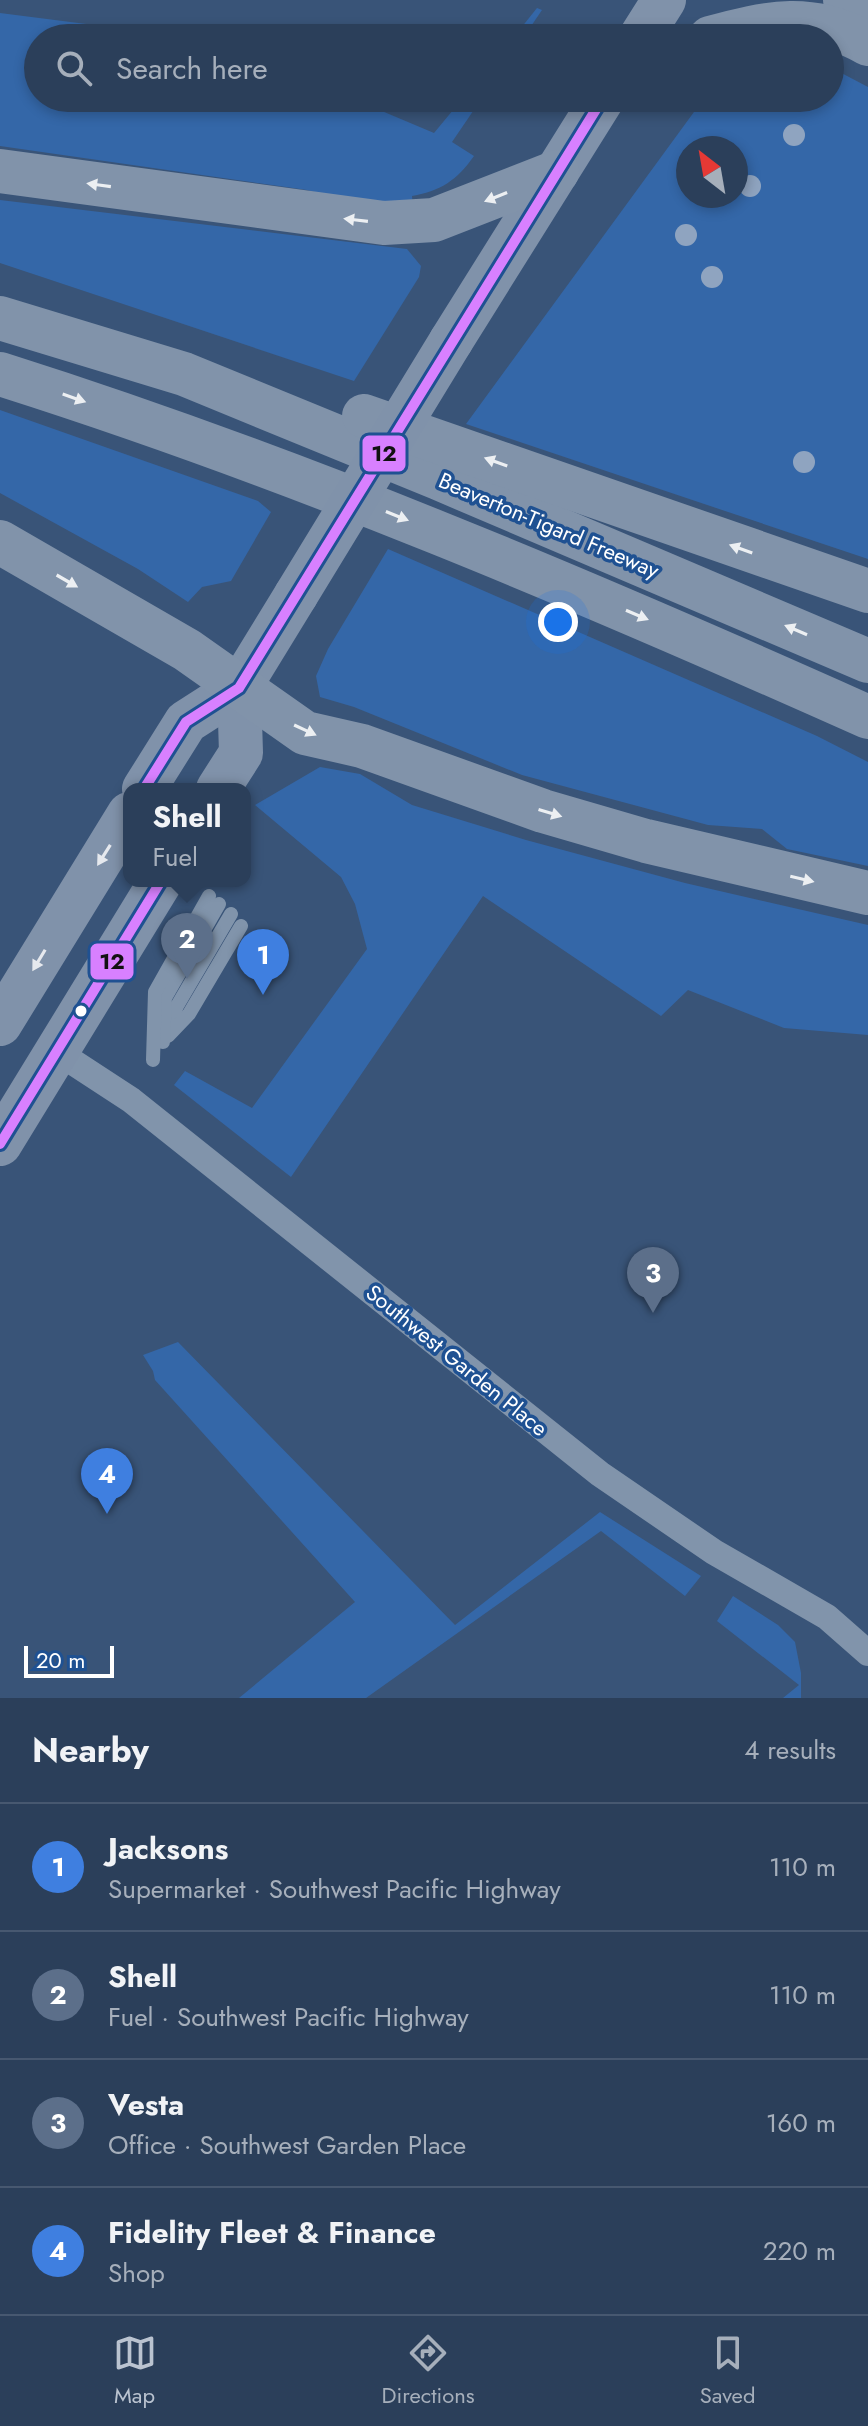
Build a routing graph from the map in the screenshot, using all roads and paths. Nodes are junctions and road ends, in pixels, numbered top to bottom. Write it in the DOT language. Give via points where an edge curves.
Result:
graph roads {
  1 [pos="664,0"];
  2 [pos="845,0"];
  3 [pos="868,12"];
  4 [pos="649,24"];
  5 [pos="768,24"];
  6 [pos="815,24"];
  7 [pos="844,34"];
  8 [pos="868,44"];
  9 [pos="594,112"];
  10 [pos="0,171"];
  11 [pos="557,172"];
  12 [pos="0,318"];
  13 [pos="0,374"];
  14 [pos="184,374"];
  15 [pos="0,542"];
  16 [pos="868,591"];
  17 [pos="868,661"];
  18 [pos="239,688"];
  19 [pos="868,717"];
  20 [pos="148,783"];
  21 [pos="222,783"];
  22 [pos="123,824"];
  23 [pos="157,887"];
  24 [pos="868,893"];
  25 [pos="225,910"];
  26 [pos="0,1024"];
  27 [pos="56,1051"];
  28 [pos="153,1060"];
  29 [pos="0,1144"];
  30 [pos="868,1653"];
  1 -- 4 [label="highway"];
  2 -- 3 [label="highway"];
  5 -- 6 [label="highway"];
  7 -- 8 [label="highway"];
  9 -- 11 [label="highway"];
  11 -- 10 [label="highway, one-way" via="452,215 384,223"];
  11 -- 18 [label="highway, bridge"];
  12 -- 14 [label="highway, Beaverton-Tigard Freeway"];
  13 -- 19 [label="highway, one-way" via="272,467 496,555"];
  16 -- 14 [label="highway, one-way" via="289,390"];
  17 -- 14 [label="highway, Beaverton-Tigard Freeway, one-way"];
  15 -- 18 [label="highway, one-way" via="187,650"];
  18 -- 20 [label="highway" via="186,722"];
  18 -- 21 [label="highway" via="241,753"];
  18 -- 24 [label="highway, one-way" via="305,733 362,746 543,811"];
  22 -- 26 [label="highway, one-way"];
  23 -- 27 [label="highway"];
  25 -- 25 [label="lane" via="165,998 163,1042 189,1014"];
  25 -- 28 [label="lane" via="155,992"];
  27 -- 29 [label="highway"];
  27 -- 30 [label="street, Southwest Garden Place" via="131,1100 600,1474 714,1552 827,1617"];
}
